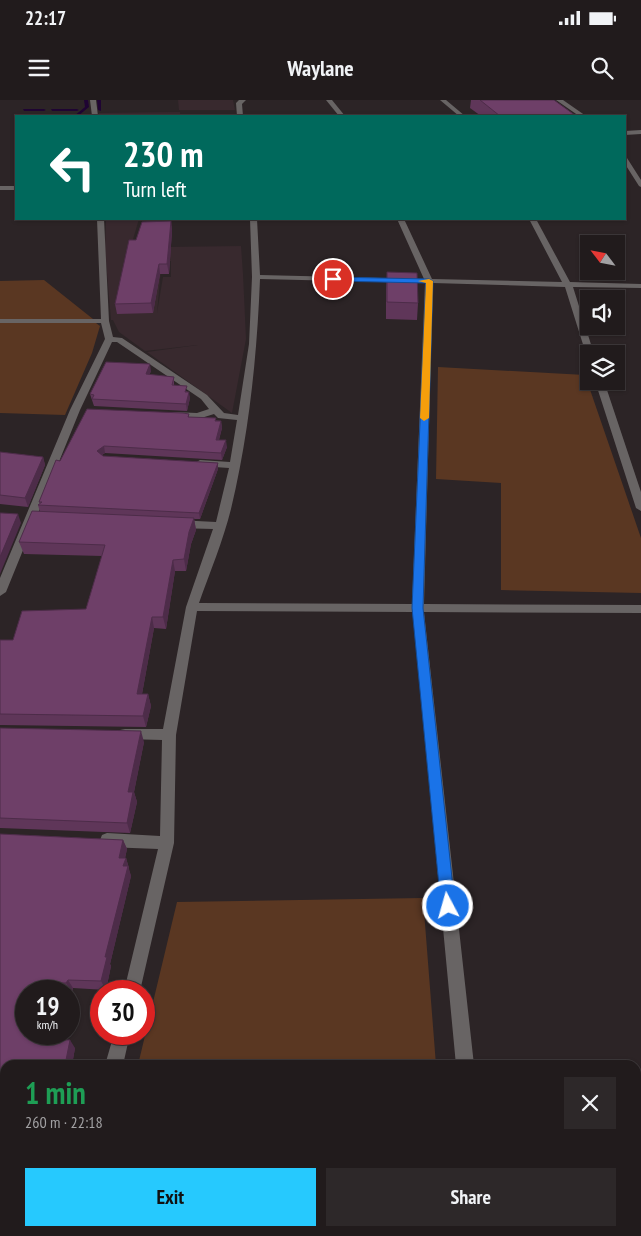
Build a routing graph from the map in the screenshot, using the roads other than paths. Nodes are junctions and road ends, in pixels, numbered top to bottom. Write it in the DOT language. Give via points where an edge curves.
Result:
graph roads {
  1 [pos="93,100"];
  2 [pos="243,100"];
  3 [pos="329,100"];
  4 [pos="443,100"];
  5 [pos="572,100"];
  6 [pos="560,101"];
  7 [pos="95,115"];
  8 [pos="240,115"];
  9 [pos="341,115"];
  10 [pos="461,115"];
  11 [pos="581,115"];
  12 [pos="641,132"];
  13 [pos="626,133"];
  14 [pos="626,161"];
  15 [pos="641,185"];
  16 [pos="0,188"];
  17 [pos="15,188"];
  18 [pos="100,220"];
  19 [pos="253,220"];
  20 [pos="401,220"];
  21 [pos="535,220"];
  22 [pos="256,276"];
  23 [pos="429,281"];
  24 [pos="568,285"];
  25 [pos="641,286"];
  26 [pos="0,321"];
  27 [pos="105,321"];
  28 [pos="109,339"];
  29 [pos="587,345"];
  30 [pos="603,390"];
  31 [pos="215,410"];
  32 [pos="160,414"];
  33 [pos="242,418"];
  34 [pos="189,463"];
  35 [pos="235,465"];
  36 [pos="641,508"];
  37 [pos="15,516"];
  38 [pos="36,517"];
  39 [pos="170,523"];
  40 [pos="219,526"];
  41 [pos="0,592"];
  42 [pos="192,607"];
  43 [pos="418,608"];
  44 [pos="641,609"];
  45 [pos="109,734"];
  46 [pos="169,735"];
  47 [pos="88,840"];
  48 [pos="168,843"];
  49 [pos="135,980"];
  50 [pos="119,1045"];
  51 [pos="115,1060"];
  52 [pos="464,1060"];
  1 -- 7 [label="street"];
  2 -- 8 [label="street" via="239,103"];
  3 -- 9 [label="street"];
  4 -- 10 [label="street"];
  5 -- 6 [label="street"];
  6 -- 11 [label="street"];
  12 -- 13 [label="street"];
  14 -- 15 [label="street"];
  16 -- 17 [label="street"];
  18 -- 27 [label="street"];
  19 -- 22 [label="street"];
  20 -- 23 [label="street"];
  21 -- 24 [label="street"];
  22 -- 23 [label="street"];
  22 -- 33 [label="street" via="253,344"];
  23 -- 24 [label="street"];
  23 -- 43 [label="street"];
  24 -- 25 [label="street"];
  24 -- 29 [label="street"];
  26 -- 27 [label="street"];
  27 -- 28 [label="street"];
  28 -- 31 [label="street" via="119,340 172,375 204,397"];
  28 -- 38 [label="street"];
  30 -- 36 [label="street"];
  31 -- 32 [label="street" via="198,416"];
  31 -- 33 [label="street" via="221,416"];
  33 -- 35 [label="street"];
  34 -- 35 [label="street"];
  35 -- 40 [label="street"];
  37 -- 38 [label="street"];
  38 -- 41 [label="street"];
  39 -- 40 [label="street"];
  40 -- 42 [label="street"];
  42 -- 43 [label="street"];
  42 -- 46 [label="street"];
  43 -- 44 [label="street"];
  43 -- 52 [label="street"];
  45 -- 46 [label="street"];
  46 -- 48 [label="street"];
  47 -- 48 [label="street"];
  48 -- 49 [label="street"];
  50 -- 51 [label="street"];
}
